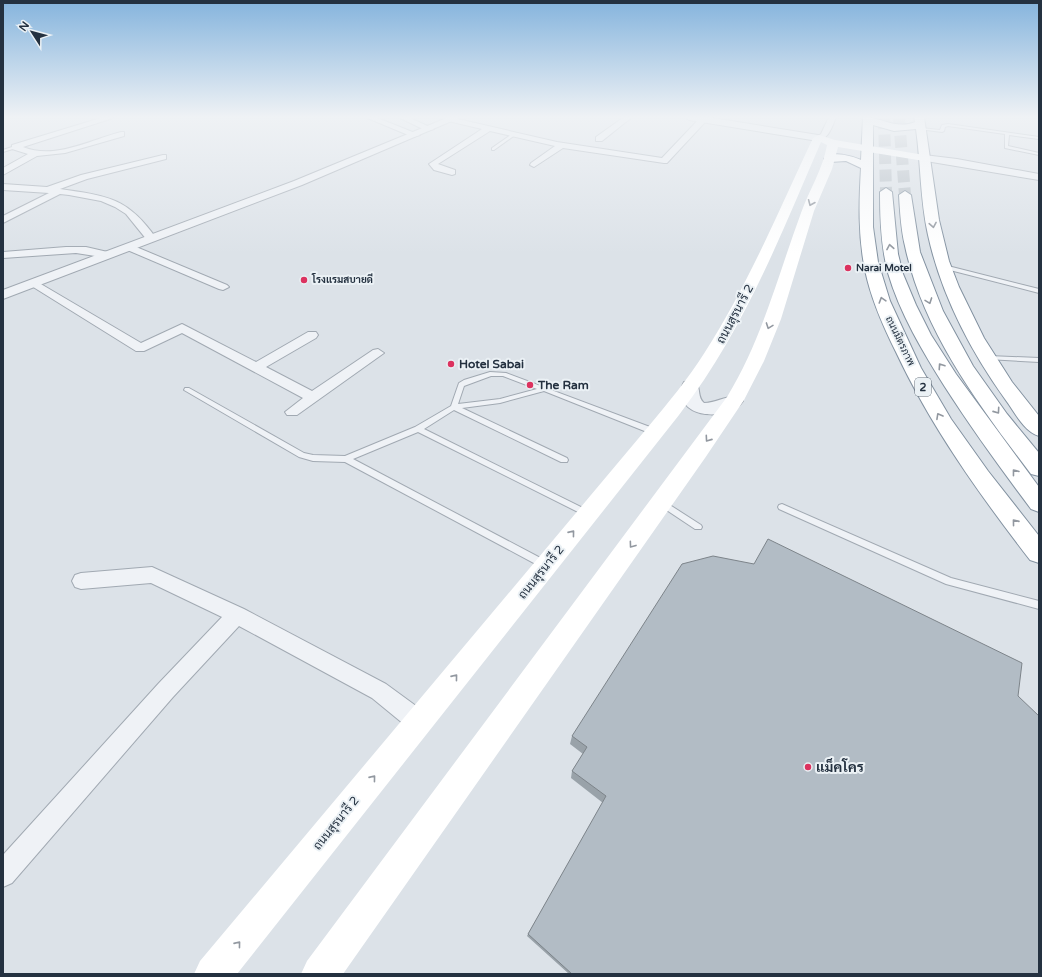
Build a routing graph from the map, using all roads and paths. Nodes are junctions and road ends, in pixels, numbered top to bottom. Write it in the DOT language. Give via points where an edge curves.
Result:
graph roads {
  1 [pos="19,163"];
  2 [pos="142,163"];
  3 [pos="348,163"];
  4 [pos="435,163"];
  5 [pos="537,163"];
  6 [pos="820,163"];
  7 [pos="823,163"];
  8 [pos="858,163"];
  9 [pos="866,163"];
  10 [pos="925,163"];
  11 [pos="960,163"];
  12 [pos="534,165"];
  13 [pos="866,166"];
  14 [pos="3,172"];
  15 [pos="452,172"];
  16 [pos="1039,177"];
  17 [pos="3,187"];
  18 [pos="20,188"];
  19 [pos="47,190"];
  20 [pos="59,191"];
  21 [pos="867,192"];
  22 [pos="886,192"];
  23 [pos="905,195"];
  24 [pos="3,196"];
  25 [pos="930,201"];
  26 [pos="3,220"];
  27 [pos="151,238"];
  28 [pos="129,247"];
  29 [pos="3,255"];
  30 [pos="108,255"];
  31 [pos="944,267"];
  32 [pos="34,283"];
  33 [pos="223,287"];
  34 [pos="1039,292"];
  35 [pos="3,295"];
  36 [pos="312,335"];
  37 [pos="378,353"];
  38 [pos="989,358"];
  39 [pos="1039,360"];
  40 [pos="256,368"];
  41 [pos="544,388"];
  42 [pos="187,390"];
  43 [pos="691,394"];
  44 [pos="312,397"];
  45 [pos="734,401"];
  46 [pos="454,407"];
  47 [pos="292,412"];
  48 [pos="418,429"];
  49 [pos="1039,429"];
  50 [pos="655,432"];
  51 [pos="346,459"];
  52 [pos="564,460"];
  53 [pos="1039,468"];
  54 [pos="1039,503"];
  55 [pos="662,504"];
  56 [pos="782,507"];
  57 [pos="588,514"];
  58 [pos="698,527"];
  59 [pos="1039,553"];
  60 [pos="546,566"];
  61 [pos="81,581"];
  62 [pos="1039,605"];
  63 [pos="237,615"];
  64 [pos="419,722"];
  65 [pos="3,874"];
  66 [pos="213,974"];
  67 [pos="320,974"];
  1 -- 14 [label="street"];
  2 -- 19 [label="street"];
  3 -- 27 [label="street"];
  4 -- 15 [label="street" via="433,164 437,168"];
  5 -- 12 [label="street"];
  6 -- 43 [label="main road, ถนนสุรนารี 2"];
  7 -- 45 [label="main road, one-way" via="761,348"];
  8 -- 13 [label="main road"];
  9 -- 13 [label="main road, ถนนมิตรภาพ / 2"];
  10 -- 25 [label="main road"];
  11 -- 16 [label="street"];
  13 -- 21 [label="main road, ถนนมิตรภาพ / 2"];
  17 -- 18 [label="street"];
  18 -- 19 [label="street"];
  18 -- 24 [label="street"];
  19 -- 20 [label="street"];
  20 -- 26 [label="street"];
  20 -- 27 [label="street" via="106,200 128,212"];
  21 -- 25 [label="main road" via="879,186 899,187 914,191"];
  59 -- 21 [label="main road, ถนนมิตรภาพ / 2, one-way" via="1002,507 945,426 907,358 883,305 870,262"];
  54 -- 22 [label="main road, ถนนมิตรภาพ / 2, one-way" via="994,445 936,360 909,307 889,247"];
  23 -- 53 [label="main road, one-way" via="912,251 932,309 961,361"];
  25 -- 31 [label="main road, one-way"];
  27 -- 28 [label="street"];
  28 -- 30 [label="street"];
  28 -- 33 [label="street"];
  29 -- 30 [label="street" via="74,250"];
  30 -- 32 [label="street"];
  31 -- 34 [label="lane"];
  31 -- 38 [label="main road" via="963,312"];
  32 -- 35 [label="street"];
  32 -- 40 [label="street" via="140,348 182,328"];
  36 -- 40 [label="street"];
  37 -- 44 [label="street"];
  38 -- 39 [label="lane"];
  38 -- 49 [label="main road"];
  40 -- 44 [label="street"];
  41 -- 46 [label="lane" via="500,401"];
  41 -- 46 [label="lane" via="504,374 490,374 461,385"];
  41 -- 50 [label="lane"];
  42 -- 51 [label="lane" via="302,454 314,458"];
  43 -- 45 [label="street" via="701,408 711,409"];
  43 -- 50 [label="main road, ถนนสุรนารี 2"];
  44 -- 47 [label="street"];
  45 -- 55 [label="main road, one-way"];
  46 -- 48 [label="lane"];
  46 -- 52 [label="lane"];
  48 -- 51 [label="lane"];
  48 -- 57 [label="lane"];
  50 -- 57 [label="main road, ถนนสุรนารี 2"];
  51 -- 60 [label="lane"];
  55 -- 58 [label="lane"];
  55 -- 67 [label="main road, one-way"];
  56 -- 62 [label="lane" via="948,581"];
  60 -- 57 [label="main road, ถนนสุรนารี 2, one-way"];
  64 -- 60 [label="main road, ถนนสุรนารี 2, one-way"];
  61 -- 63 [label="street" via="152,575"];
  63 -- 64 [label="street" via="379,691"];
  63 -- 65 [label="street" via="166,690"];
  66 -- 64 [label="main road, ถนนสุรนารี 2, one-way"];
}
